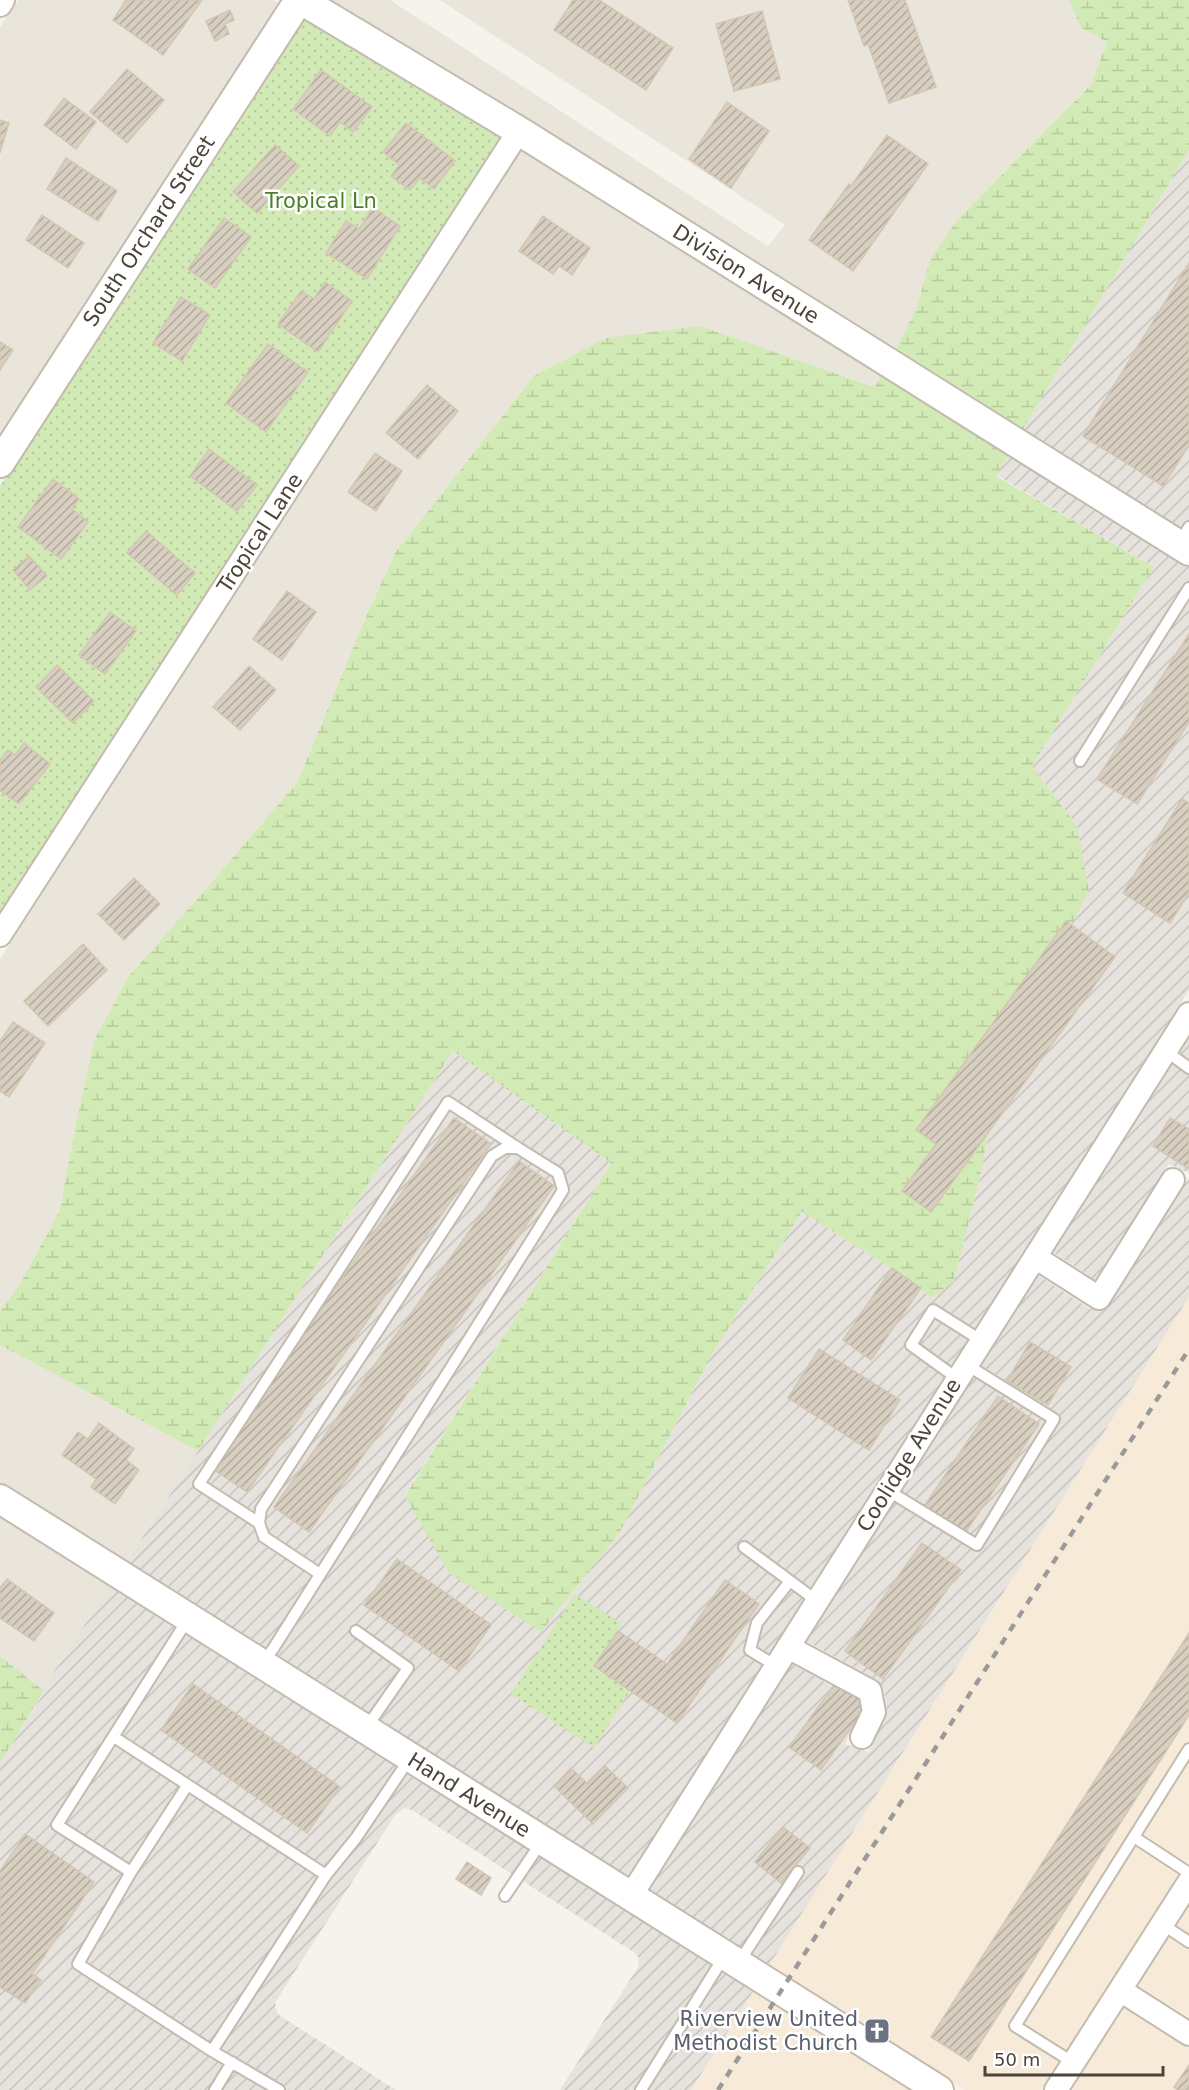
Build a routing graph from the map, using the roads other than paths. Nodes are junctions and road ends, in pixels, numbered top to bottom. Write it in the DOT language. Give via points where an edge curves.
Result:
graph roads {
  1 [pos="3,0"];
  2 [pos="300,0"];
  3 [pos="0,5"];
  4 [pos="519,131"];
  5 [pos="0,463"];
  6 [pos="1186,541"];
  7 [pos="1189,588"];
  8 [pos="1080,761"];
  9 [pos="0,936"];
  10 [pos="1189,1014"];
  11 [pos="1166,1051"];
  12 [pos="1189,1068"];
  13 [pos="518,1148"];
  14 [pos="1173,1180"];
  15 [pos="1035,1257"];
  16 [pos="982,1341"];
  17 [pos="962,1372"];
  18 [pos="887,1490"];
  19 [pos="0,1499"];
  20 [pos="259,1523"];
  21 [pos="744,1547"];
  22 [pos="320,1574"];
  23 [pos="790,1581"];
  24 [pos="817,1601"];
  25 [pos="188,1618"];
  26 [pos="356,1631"];
  27 [pos="788,1647"];
  28 [pos="261,1664"];
  29 [pos="776,1666"];
  30 [pos="365,1730"];
  31 [pos="114,1737"];
  32 [pos="862,1737"];
  33 [pos="1189,1749"];
  34 [pos="410,1758"];
  35 [pos="187,1786"];
  36 [pos="1134,1837"];
  37 [pos="542,1841"];
  38 [pos="131,1872"];
  39 [pos="798,1872"];
  40 [pos="1189,1873"];
  41 [pos="326,1875"];
  42 [pos="1189,1882"];
  43 [pos="505,1896"];
  44 [pos="630,1897"];
  45 [pos="1162,1924"];
  46 [pos="1189,1942"];
  47 [pos="731,1959"];
  48 [pos="1120,1990"];
  49 [pos="1189,2034"];
  50 [pos="212,2051"];
  51 [pos="232,2062"];
  52 [pos="1074,2063"];
  53 [pos="215,2090"];
  54 [pos="279,2090"];
  55 [pos="641,2090"];
  56 [pos="939,2090"];
  57 [pos="1056,2090"];
  1 -- 3 [label="street"];
  2 -- 4 [label="street, Division Avenue"];
  2 -- 5 [label="street, South Orchard Street"];
  4 -- 6 [label="street, Division Avenue"];
  4 -- 9 [label="street, Tropical Lane"];
  7 -- 8 [label="lane"];
  10 -- 11 [label="street, Coolidge Avenue"];
  11 -- 12 [label="lane"];
  11 -- 15 [label="street, Coolidge Avenue"];
  13 -- 20 [label="lane" via="505,1148 492,1156 261,1509"];
  13 -- 20 [label="lane" via="448,1102 199,1484"];
  13 -- 22 [label="lane" via="558,1173 563,1190"];
  14 -- 15 [label="street" via="1099,1298"];
  15 -- 16 [label="street, Coolidge Avenue"];
  16 -- 17 [label="street, Coolidge Avenue"];
  16 -- 17 [label="lane" via="933,1310 911,1345"];
  17 -- 18 [label="street, Coolidge Avenue"];
  17 -- 18 [label="lane" via="1054,1419 977,1545"];
  18 -- 24 [label="street, Coolidge Avenue"];
  19 -- 25 [label="street, Hand Avenue"];
  20 -- 22 [label="lane" via="264,1537"];
  21 -- 23 [label="lane"];
  22 -- 28 [label="lane"];
  23 -- 24 [label="lane"];
  23 -- 29 [label="lane" via="757,1623 750,1650"];
  24 -- 27 [label="street, Coolidge Avenue"];
  25 -- 28 [label="street, Hand Avenue"];
  25 -- 31 [label="lane"];
  26 -- 30 [label="lane" via="408,1668"];
  27 -- 29 [label="street, Coolidge Avenue"];
  27 -- 32 [label="street" via="870,1691 874,1712"];
  28 -- 30 [label="street, Hand Avenue"];
  29 -- 44 [label="street, Coolidge Avenue"];
  30 -- 34 [label="street, Hand Avenue"];
  31 -- 35 [label="lane"];
  31 -- 38 [label="lane" via="57,1825"];
  33 -- 36 [label="lane"];
  34 -- 37 [label="street, Hand Avenue"];
  34 -- 41 [label="lane"];
  35 -- 38 [label="lane"];
  35 -- 41 [label="lane"];
  36 -- 40 [label="lane"];
  36 -- 52 [label="lane" via="1016,2026"];
  37 -- 43 [label="lane"];
  37 -- 44 [label="street, Hand Avenue"];
  38 -- 50 [label="lane" via="78,1964"];
  39 -- 47 [label="lane"];
  41 -- 50 [label="lane"];
  42 -- 45 [label="street"];
  44 -- 47 [label="street, Hand Avenue"];
  45 -- 46 [label="lane"];
  45 -- 48 [label="street"];
  47 -- 55 [label="lane"];
  47 -- 56 [label="street, Hand Avenue"];
  48 -- 49 [label="street"];
  48 -- 52 [label="street"];
  50 -- 51 [label="lane"];
  51 -- 53 [label="lane"];
  51 -- 54 [label="lane"];
  52 -- 57 [label="street"];
}
